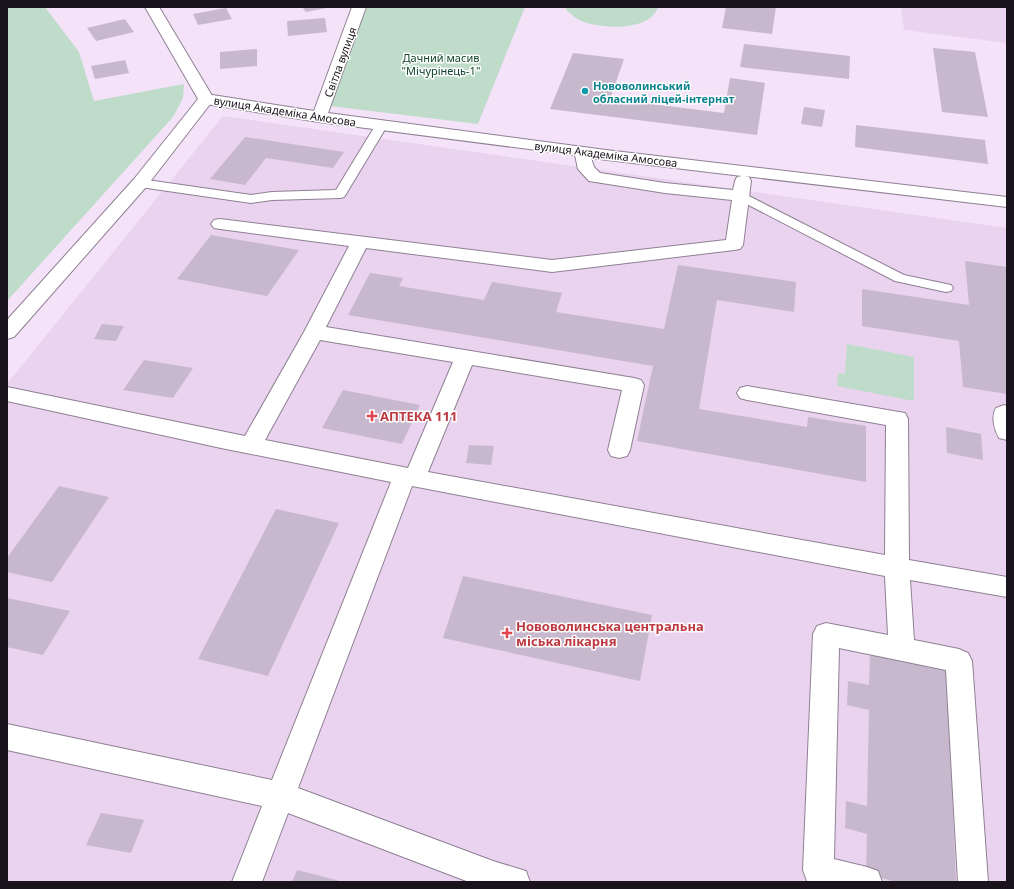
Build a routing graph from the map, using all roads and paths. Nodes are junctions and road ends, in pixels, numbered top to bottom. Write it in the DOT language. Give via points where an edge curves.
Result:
graph roads {
  1 [pos="152,7"];
  2 [pos="359,7"];
  3 [pos="206,99"];
  4 [pos="319,117"];
  5 [pos="381,126"];
  6 [pos="583,152"];
  7 [pos="744,171"];
  8 [pos="140,183"];
  9 [pos="741,196"];
  10 [pos="1007,202"];
  11 [pos="220,224"];
  12 [pos="360,242"];
  13 [pos="946,288"];
  14 [pos="7,332"];
  15 [pos="314,332"];
  16 [pos="465,357"];
  17 [pos="747,392"];
  18 [pos="7,394"];
  19 [pos="251,446"];
  20 [pos="619,450"];
  21 [pos="410,477"];
  22 [pos="897,568"];
  23 [pos="1007,587"];
  24 [pos="902,650"];
  25 [pos="7,737"];
  26 [pos="280,796"];
  27 [pos="247,882"];
  28 [pos="515,882"];
  29 [pos="867,882"];
  30 [pos="973,882"];
  1 -- 3 [label="street"];
  2 -- 4 [label="street, Світла вулиця"];
  3 -- 4 [label="street, вулиця Академіка Амосова"];
  3 -- 8 [label="street"];
  4 -- 5 [label="street, вулиця Академіка Амосова"];
  5 -- 6 [label="street, вулиця Академіка Амосова"];
  5 -- 8 [label="lane" via="340,194 251,199"];
  6 -- 7 [label="street, вулиця Академіка Амосова"];
  6 -- 9 [label="street" via="586,171 595,177"];
  7 -- 9 [label="street"];
  7 -- 10 [label="street, вулиця Академіка Амосова"];
  8 -- 14 [label="street"];
  9 -- 12 [label="street" via="734,246 552,266"];
  9 -- 13 [label="lane" via="900,278"];
  11 -- 12 [label="street"];
  12 -- 15 [label="street"];
  15 -- 16 [label="street"];
  15 -- 19 [label="street"];
  16 -- 20 [label="street" via="634,385"];
  16 -- 21 [label="street"];
  17 -- 22 [label="street" via="897,419"];
  18 -- 19 [label="street"];
  19 -- 21 [label="street"];
  21 -- 22 [label="street"];
  21 -- 26 [label="street"];
  22 -- 23 [label="street"];
  22 -- 24 [label="street"];
  24 -- 29 [label="street" via="826,634 818,870"];
  24 -- 30 [label="street" via="959,661"];
  25 -- 26 [label="street"];
  26 -- 27 [label="street"];
  26 -- 28 [label="street"];
}
